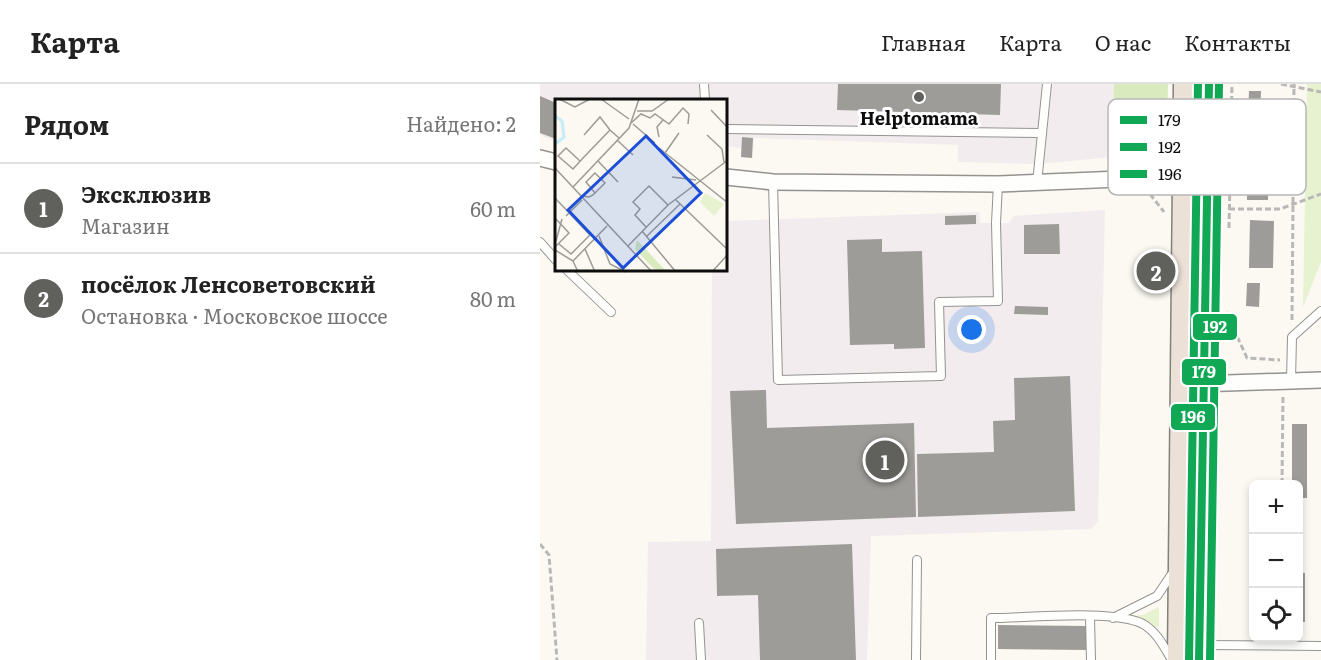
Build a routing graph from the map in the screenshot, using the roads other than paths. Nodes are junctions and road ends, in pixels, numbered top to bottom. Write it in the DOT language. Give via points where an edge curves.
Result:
graph roads {
  1 [pos="704,84"];
  2 [pos="1047,84"];
  3 [pos="1186,84"];
  4 [pos="1209,84"];
  5 [pos="705,99"];
  6 [pos="1188,99"];
  7 [pos="1207,99"];
  8 [pos="728,129"];
  9 [pos="1040,133"];
  10 [pos="540,158"];
  11 [pos="555,162"];
  12 [pos="728,177"];
  13 [pos="1108,180"];
  14 [pos="773,182"];
  15 [pos="1037,183"];
  16 [pos="999,184"];
  17 [pos="1196,195"];
  18 [pos="540,242"];
  19 [pos="555,259"];
  20 [pos="569,272"];
  21 [pos="1321,310"];
  22 [pos="612,312"];
  23 [pos="1321,380"];
  24 [pos="1287,381"];
  25 [pos="1193,384"];
  26 [pos="917,560"];
  27 [pos="1180,561"];
  28 [pos="1090,617"];
  29 [pos="1113,618"];
  30 [pos="699,624"];
  31 [pos="1321,646"];
  32 [pos="1200,652"];
  33 [pos="701,660"];
  34 [pos="916,660"];
  35 [pos="991,660"];
  36 [pos="1091,660"];
  37 [pos="1173,660"];
  38 [pos="1180,660"];
  1 -- 5 [label="lane"];
  2 -- 9 [label="lane"];
  3 -- 6 [label="highway"];
  4 -- 7 [label="highway"];
  8 -- 9 [label="lane"];
  9 -- 15 [label="lane"];
  10 -- 11 [label="street"];
  12 -- 14 [label="street"];
  13 -- 15 [label="street"];
  14 -- 16 [label="street"];
  14 -- 16 [label="lane" via="778,380 941,376 939,302 998,301"];
  15 -- 16 [label="street"];
  17 -- 25 [label="highway"];
  18 -- 19 [label="lane"];
  20 -- 22 [label="lane"];
  21 -- 24 [label="lane" via="1292,337"];
  23 -- 24 [label="street"];
  24 -- 25 [label="street"];
  25 -- 27 [label="highway"];
  25 -- 32 [label="highway"];
  26 -- 34 [label="lane"];
  27 -- 29 [label="lane" via="1157,596"];
  27 -- 38 [label="highway"];
  28 -- 29 [label="lane"];
  28 -- 35 [label="lane" via="991,618"];
  28 -- 36 [label="lane"];
  29 -- 37 [label="lane" via="1143,624 1157,636"];
  30 -- 33 [label="lane"];
  31 -- 32 [label="lane"];
}
